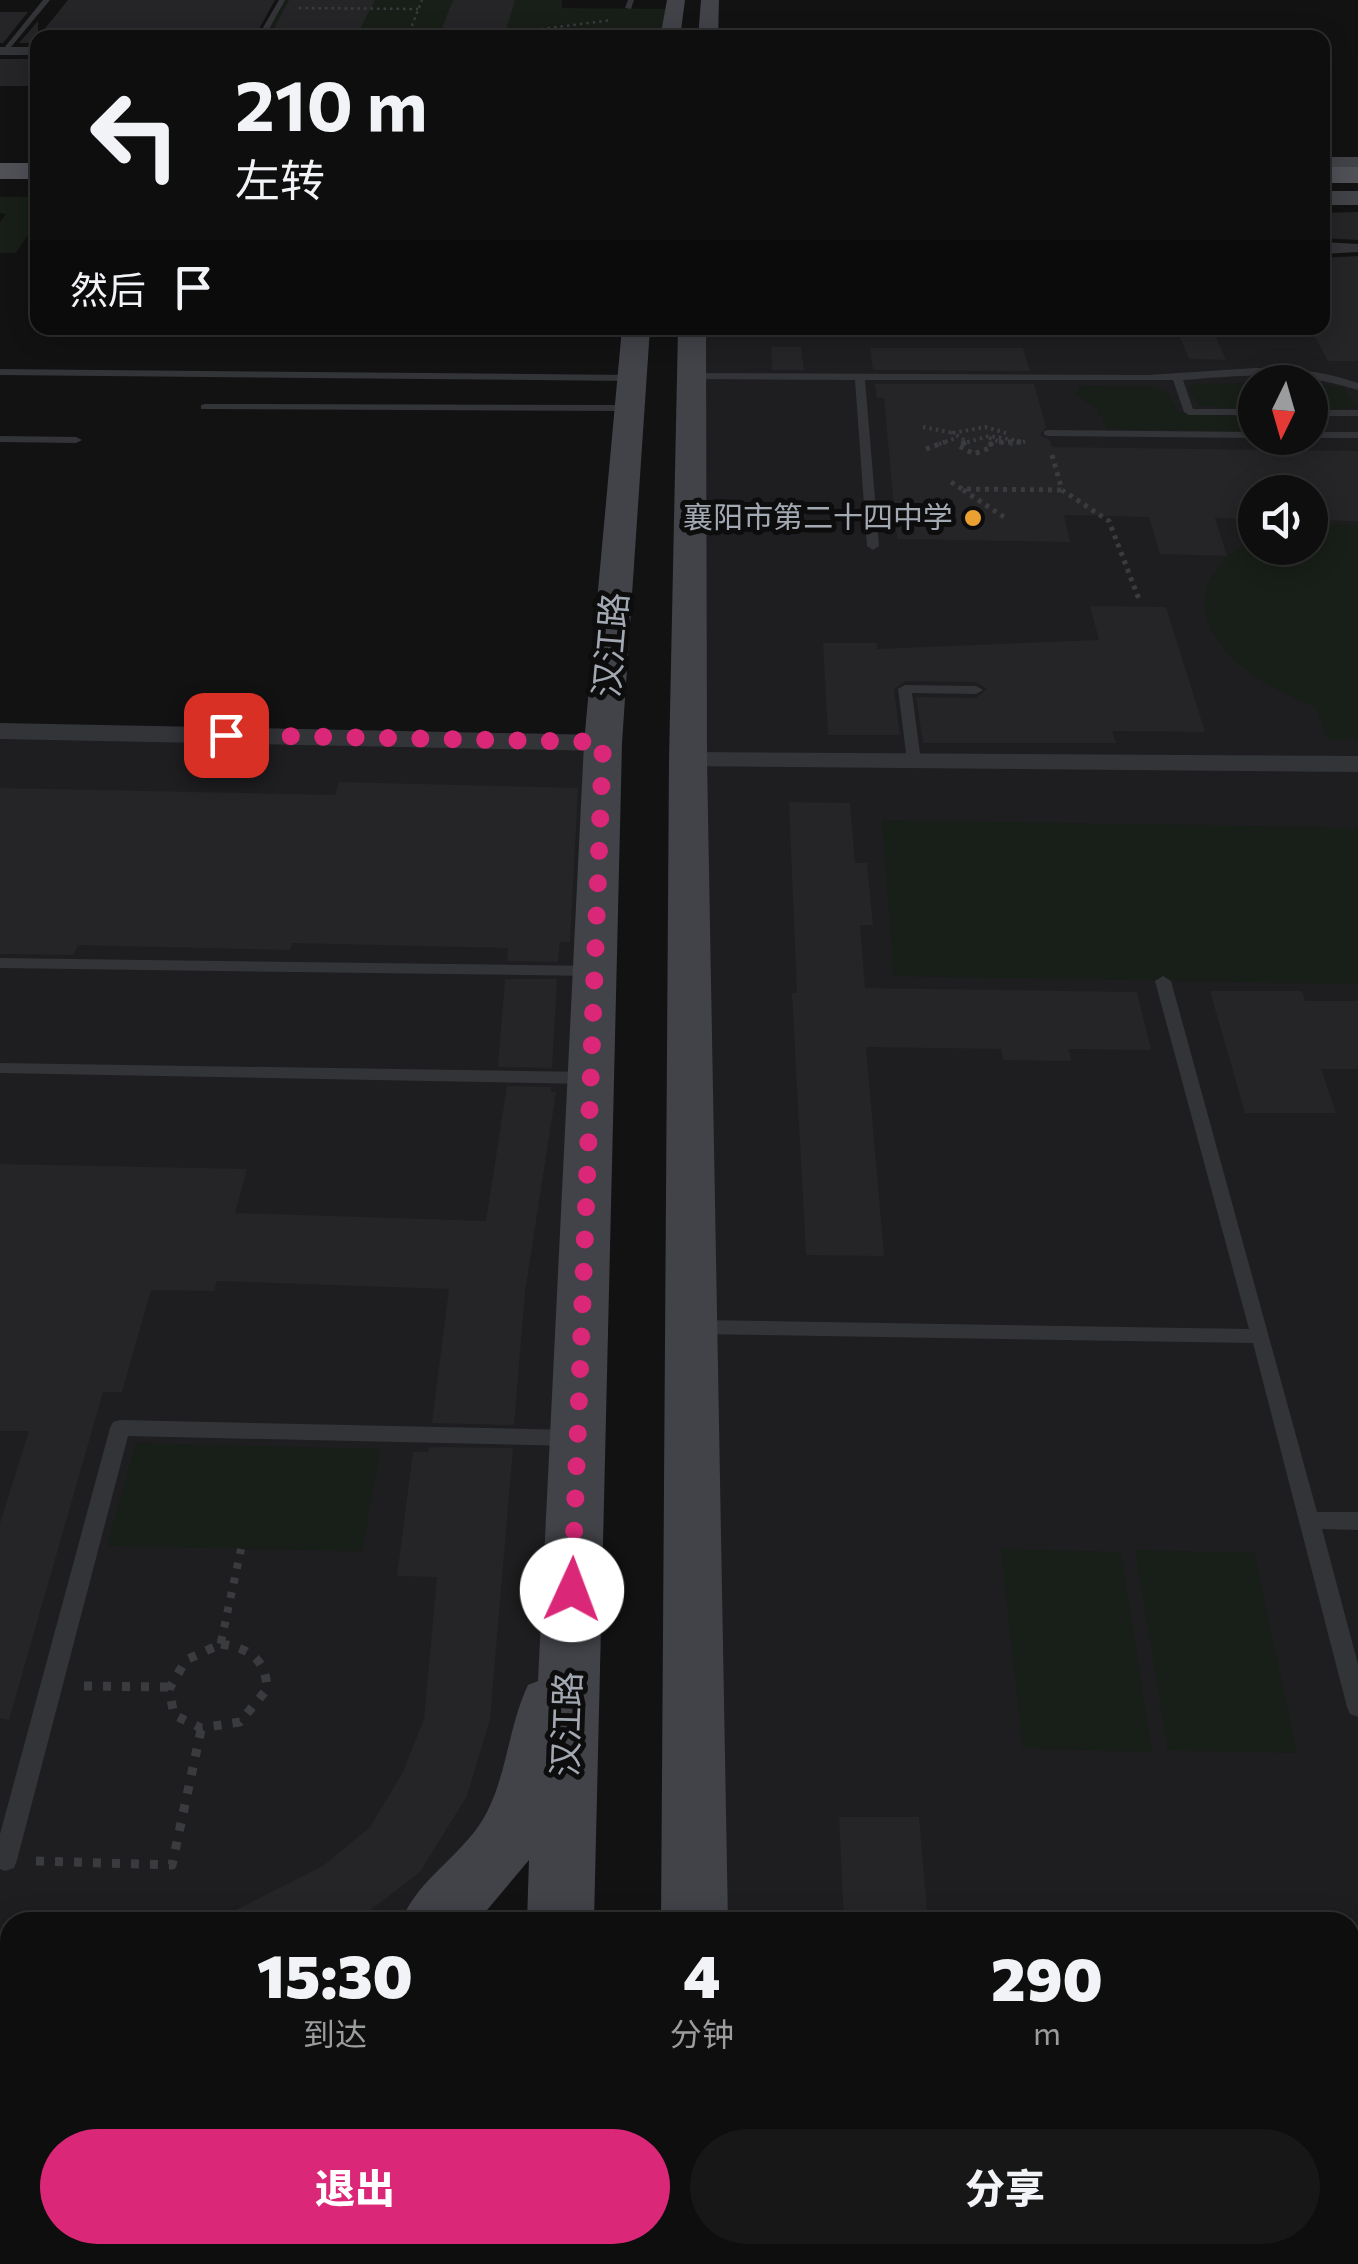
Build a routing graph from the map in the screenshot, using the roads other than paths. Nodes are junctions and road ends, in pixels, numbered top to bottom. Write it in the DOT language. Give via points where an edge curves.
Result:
graph roads {
  1 [pos="48,0"];
  2 [pos="676,0"];
  3 [pos="710,0"];
  4 [pos="280,4"];
  5 [pos="265,30"];
  6 [pos="671,30"];
  7 [pos="708,30"];
  8 [pos="2,51"];
  9 [pos="30,51"];
  10 [pos="1330,164"];
  11 [pos="1358,164"];
  12 [pos="0,171"];
  13 [pos="30,171"];
  14 [pos="1330,175"];
  15 [pos="1358,175"];
  16 [pos="0,186"];
  17 [pos="30,186"];
  18 [pos="1330,191"];
  19 [pos="1358,194"];
  20 [pos="1330,197"];
  21 [pos="1330,248"];
  22 [pos="1352,248"];
  23 [pos="635,335"];
  24 [pos="692,335"];
  25 [pos="0,372"];
  26 [pos="692,376"];
  27 [pos="860,376"];
  28 [pos="1177,378"];
  29 [pos="1358,387"];
  30 [pos="631,393"];
  31 [pos="205,407"];
  32 [pos="1238,412"];
  33 [pos="1328,413"];
  34 [pos="1358,413"];
  35 [pos="1238,434"];
  36 [pos="1328,435"];
  37 [pos="1358,435"];
  38 [pos="1048,437"];
  39 [pos="0,439"];
  40 [pos="76,440"];
  41 [pos="874,546"];
  42 [pos="976,690"];
  43 [pos="0,731"];
  44 [pos="603,742"];
  45 [pos="688,760"];
  46 [pos="914,762"];
  47 [pos="1358,764"];
  48 [pos="0,963"];
  49 [pos="595,971"];
  50 [pos="1163,981"];
  51 [pos="0,1068"];
  52 [pos="591,1078"];
  53 [pos="692,1327"];
  54 [pos="1261,1336"];
  55 [pos="578,1438"];
  56 [pos="1309,1520"];
  57 [pos="1358,1520"];
  58 [pos="571,1628"];
  59 [pos="1358,1707"];
  60 [pos="5,1860"];
  61 [pos="443,1912"];
  62 [pos="560,1912"];
  63 [pos="695,1912"];
  1 -- 8 [label="lane"];
  2 -- 6 [label="main road"];
  3 -- 7 [label="main road"];
  4 -- 5 [label="lane"];
  8 -- 9 [label="street"];
  10 -- 11 [label="main road"];
  12 -- 13 [label="main road"];
  14 -- 15 [label="main road"];
  16 -- 17 [label="main road"];
  18 -- 19 [label="main road"];
  19 -- 20 [label="main road"];
  21 -- 22 [label="street"];
  23 -- 30 [label="main road, 汉江路"];
  24 -- 26 [label="main road"];
  25 -- 30 [label="lane"];
  26 -- 27 [label="lane"];
  26 -- 45 [label="main road"];
  27 -- 28 [label="lane"];
  27 -- 41 [label="lane"];
  28 -- 29 [label="lane" via="1300,372"];
  28 -- 32 [label="lane" via="1190,412"];
  30 -- 31 [label="lane"];
  30 -- 44 [label="main road, 汉江路"];
  33 -- 34 [label="lane"];
  35 -- 38 [label="lane"];
  36 -- 37 [label="lane"];
  39 -- 40 [label="lane"];
  42 -- 46 [label="lane" via="906,689"];
  43 -- 44 [label="street"];
  44 -- 49 [label="main road, 汉江路"];
  45 -- 46 [label="street"];
  45 -- 53 [label="main road"];
  46 -- 47 [label="street"];
  48 -- 49 [label="lane"];
  49 -- 52 [label="main road, 汉江路"];
  50 -- 54 [label="lane"];
  51 -- 52 [label="lane"];
  52 -- 55 [label="main road, 汉江路"];
  53 -- 54 [label="lane"];
  53 -- 63 [label="main road"];
  54 -- 56 [label="lane"];
  55 -- 58 [label="main road, 汉江路"];
  55 -- 60 [label="lane" via="120,1428"];
  56 -- 57 [label="lane"];
  56 -- 59 [label="lane"];
  58 -- 61 [label="main road" via="514,1828"];
  58 -- 62 [label="main road, 汉江路"];
}
